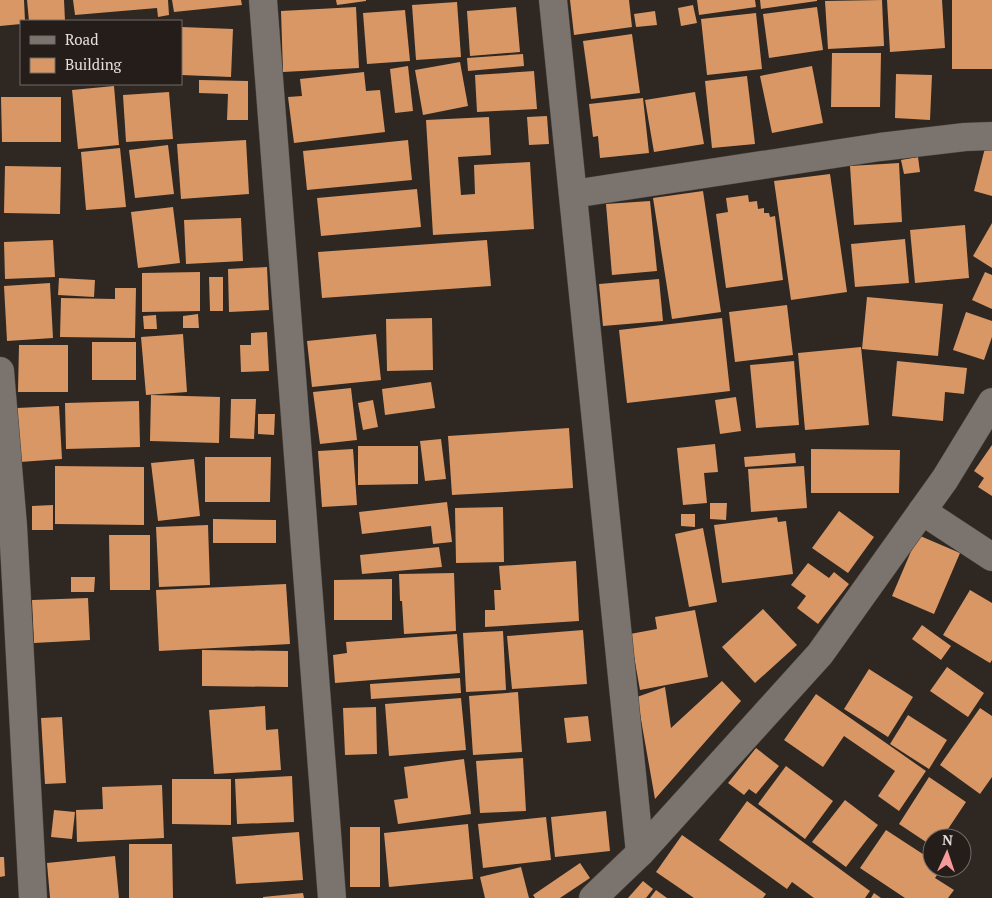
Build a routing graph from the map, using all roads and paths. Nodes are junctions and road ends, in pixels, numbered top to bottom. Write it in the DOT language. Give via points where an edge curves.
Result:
graph roads {
  1 [pos="263,0"];
  2 [pos="553,0"];
  3 [pos="992,136"];
  4 [pos="573,194"];
  5 [pos="0,371"];
  6 [pos="992,402"];
  7 [pos="922,512"];
  8 [pos="992,557"];
  9 [pos="640,853"];
  10 [pos="33,898"];
  11 [pos="332,898"];
  12 [pos="592,898"];
  1 -- 11 [label="street"];
  2 -- 4 [label="street"];
  3 -- 4 [label="street" via="965,136 880,147"];
  4 -- 9 [label="street"];
  5 -- 10 [label="street" via="13,526"];
  6 -- 7 [label="street"];
  7 -- 8 [label="street"];
  7 -- 9 [label="street" via="820,654"];
  9 -- 12 [label="street"];
}
